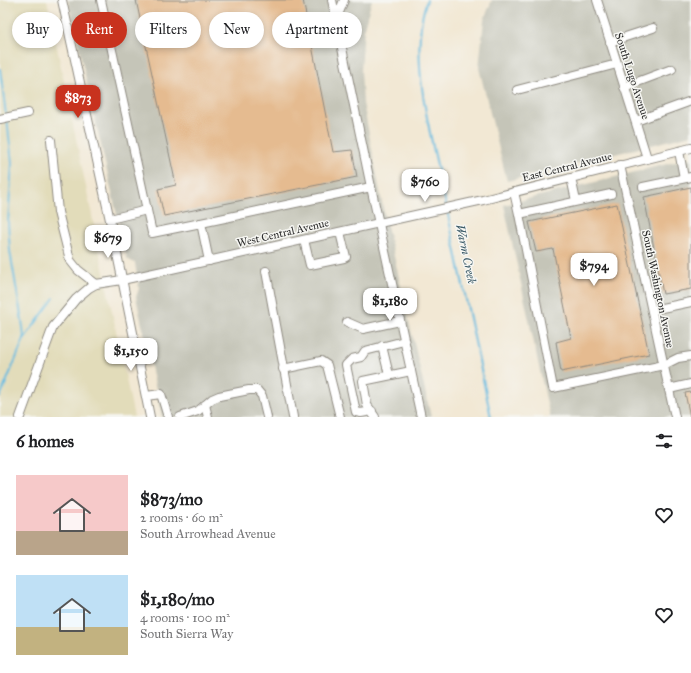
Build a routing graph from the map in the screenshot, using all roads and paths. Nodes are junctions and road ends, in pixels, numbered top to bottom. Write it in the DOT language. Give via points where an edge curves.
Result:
graph roads {
  1 [pos="62,0"];
  2 [pos="101,0"];
  3 [pos="332,0"];
  4 [pos="344,0"];
  5 [pos="596,0"];
  6 [pos="334,12"];
  7 [pos="339,12"];
  8 [pos="653,28"];
  9 [pos="610,42"];
  10 [pos="342,48"];
  11 [pos="617,64"];
  12 [pos="672,69"];
  13 [pos="624,86"];
  14 [pos="518,90"];
  15 [pos="691,101"];
  16 [pos="28,113"];
  17 [pos="0,119"];
  18 [pos="636,122"];
  19 [pos="51,140"];
  20 [pos="691,148"];
  21 [pos="678,151"];
  22 [pos="647,158"];
  23 [pos="620,165"];
  24 [pos="688,177"];
  25 [pos="571,178"];
  26 [pos="371,187"];
  27 [pos="643,187"];
  28 [pos="514,192"];
  29 [pos="611,194"];
  30 [pos="576,201"];
  31 [pos="449,208"];
  32 [pos="147,210"];
  33 [pos="519,214"];
  34 [pos="110,218"];
  35 [pos="201,223"];
  36 [pos="378,223"];
  37 [pos="340,232"];
  38 [pos="304,240"];
  39 [pos="209,261"];
  40 [pos="266,271"];
  41 [pos="122,280"];
  42 [pos="96,284"];
  43 [pos="691,302"];
  44 [pos="652,310"];
  45 [pos="400,321"];
  46 [pos="347,322"];
  47 [pos="404,340"];
  48 [pos="382,346"];
  49 [pos="691,356"];
  50 [pos="664,365"];
  51 [pos="283,369"];
  52 [pos="411,371"];
  53 [pos="389,375"];
  54 [pos="691,384"];
  55 [pos="669,389"];
  56 [pos="146,396"];
  57 [pos="205,405"];
  58 [pos="373,414"];
  59 [pos="20,417"];
  60 [pos="150,417"];
  61 [pos="168,417"];
  62 [pos="180,417"];
  63 [pos="208,417"];
  64 [pos="267,417"];
  65 [pos="293,417"];
  66 [pos="340,417"];
  67 [pos="419,417"];
  68 [pos="675,417"];
  1 -- 34 [label="street"];
  2 -- 32 [label="street"];
  3 -- 6 [label="street"];
  4 -- 7 [label="street"];
  5 -- 9 [label="street, South Lugo Avenue"];
  8 -- 9 [label="street"];
  9 -- 11 [label="street, South Lugo Avenue"];
  10 -- 26 [label="street"];
  11 -- 13 [label="street, South Lugo Avenue"];
  11 -- 14 [label="street"];
  12 -- 13 [label="street"];
  13 -- 18 [label="street, South Lugo Avenue"];
  15 -- 18 [label="street"];
  16 -- 17 [label="street"];
  18 -- 22 [label="street, South Lugo Avenue"];
  19 -- 42 [label="street" via="58,212 70,260"];
  20 -- 21 [label="street, East Central Avenue"];
  21 -- 22 [label="street, East Central Avenue"];
  21 -- 24 [label="street"];
  22 -- 23 [label="street, East Central Avenue"];
  23 -- 25 [label="street, East Central Avenue"];
  23 -- 44 [label="street, South Washington Avenue"];
  24 -- 27 [label="street"];
  25 -- 28 [label="street, East Central Avenue"];
  25 -- 30 [label="street"];
  26 -- 35 [label="street"];
  26 -- 36 [label="street"];
  28 -- 31 [label="street, East Central Avenue"];
  28 -- 33 [label="street"];
  29 -- 30 [label="street"];
  30 -- 33 [label="street"];
  31 -- 36 [label="street, West Central Avenue"];
  32 -- 34 [label="street"];
  32 -- 35 [label="street" via="152,233"];
  33 -- 50 [label="street" via="552,388"];
  34 -- 41 [label="street"];
  35 -- 39 [label="street"];
  36 -- 37 [label="street, West Central Avenue"];
  36 -- 45 [label="street"];
  37 -- 38 [label="street, West Central Avenue"];
  37 -- 38 [label="street" via="346,257 344,258 310,265"];
  38 -- 39 [label="street, West Central Avenue"];
  39 -- 41 [label="street, West Central Avenue"];
  40 -- 51 [label="street"];
  41 -- 42 [label="street, West Central Avenue"];
  41 -- 56 [label="street"];
  42 -- 59 [label="street" via="76,299 53,327"];
  43 -- 44 [label="street"];
  44 -- 50 [label="street, South Washington Avenue"];
  45 -- 46 [label="street" via="364,329"];
  45 -- 47 [label="street"];
  47 -- 48 [label="street"];
  47 -- 52 [label="street"];
  48 -- 53 [label="street"];
  48 -- 58 [label="street" via="364,351 361,357 346,364 356,412"];
  49 -- 50 [label="street" via="678,358"];
  50 -- 55 [label="street, South Washington Avenue"];
  51 -- 65 [label="street"];
  51 -- 66 [label="street" via="321,361 325,363"];
  52 -- 53 [label="street"];
  52 -- 67 [label="street"];
  53 -- 58 [label="street" via="363,381 368,405"];
  54 -- 55 [label="street"];
  55 -- 68 [label="street, South Washington Avenue"];
  56 -- 60 [label="street"];
  56 -- 61 [label="street" via="161,394"];
  57 -- 62 [label="street" via="198,411"];
  57 -- 63 [label="street"];
  57 -- 64 [label="street" via="219,396 257,390 262,396"];
}
